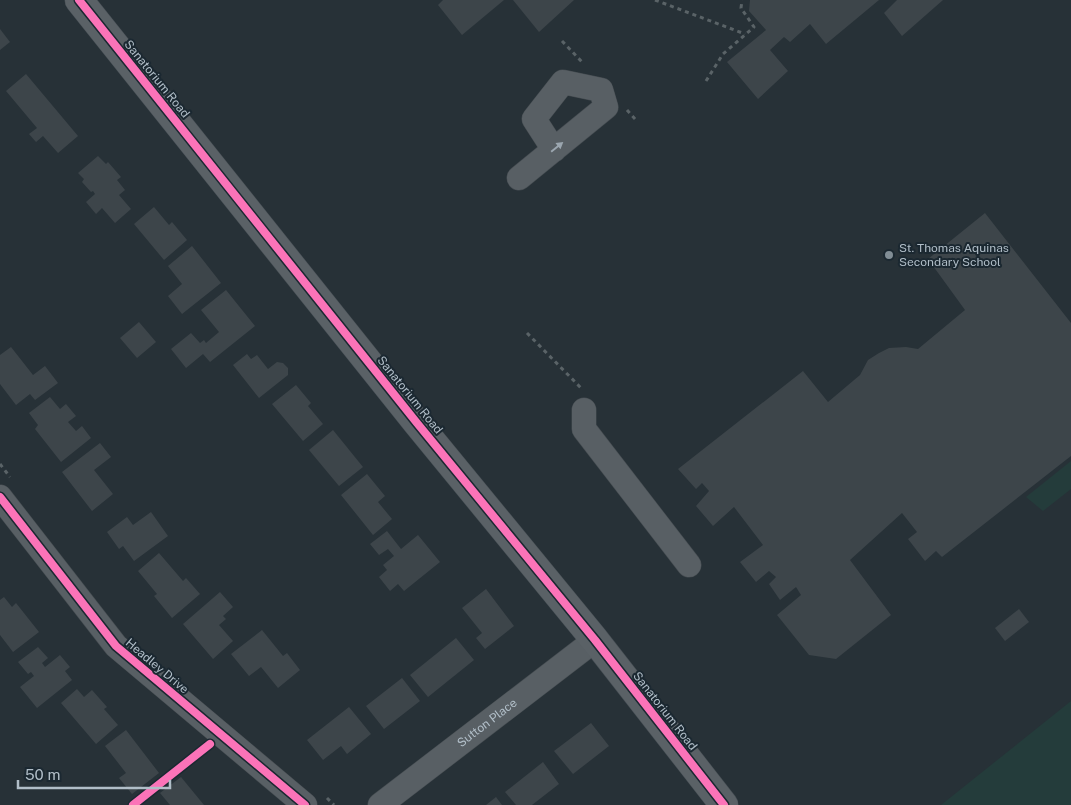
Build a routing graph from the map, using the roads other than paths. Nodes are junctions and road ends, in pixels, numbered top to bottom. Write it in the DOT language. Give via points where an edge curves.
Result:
graph roads {
  1 [pos="79,0"];
  2 [pos="554,150"];
  3 [pos="519,178"];
  4 [pos="586,403"];
  5 [pos="6,488"];
  6 [pos="689,565"];
  7 [pos="594,640"];
  8 [pos="313,799"];
  9 [pos="380,805"];
  10 [pos="724,805"];
  1 -- 7 [label="main road, Sanatorium Road"];
  3 -- 2 [label="street, one-way"];
  4 -- 6 [label="street" via="584,429"];
  5 -- 8 [label="street, Headley Drive" via="116,646"];
  7 -- 9 [label="street, Sutton Place"];
  7 -- 10 [label="main road, Sanatorium Road"];
}
